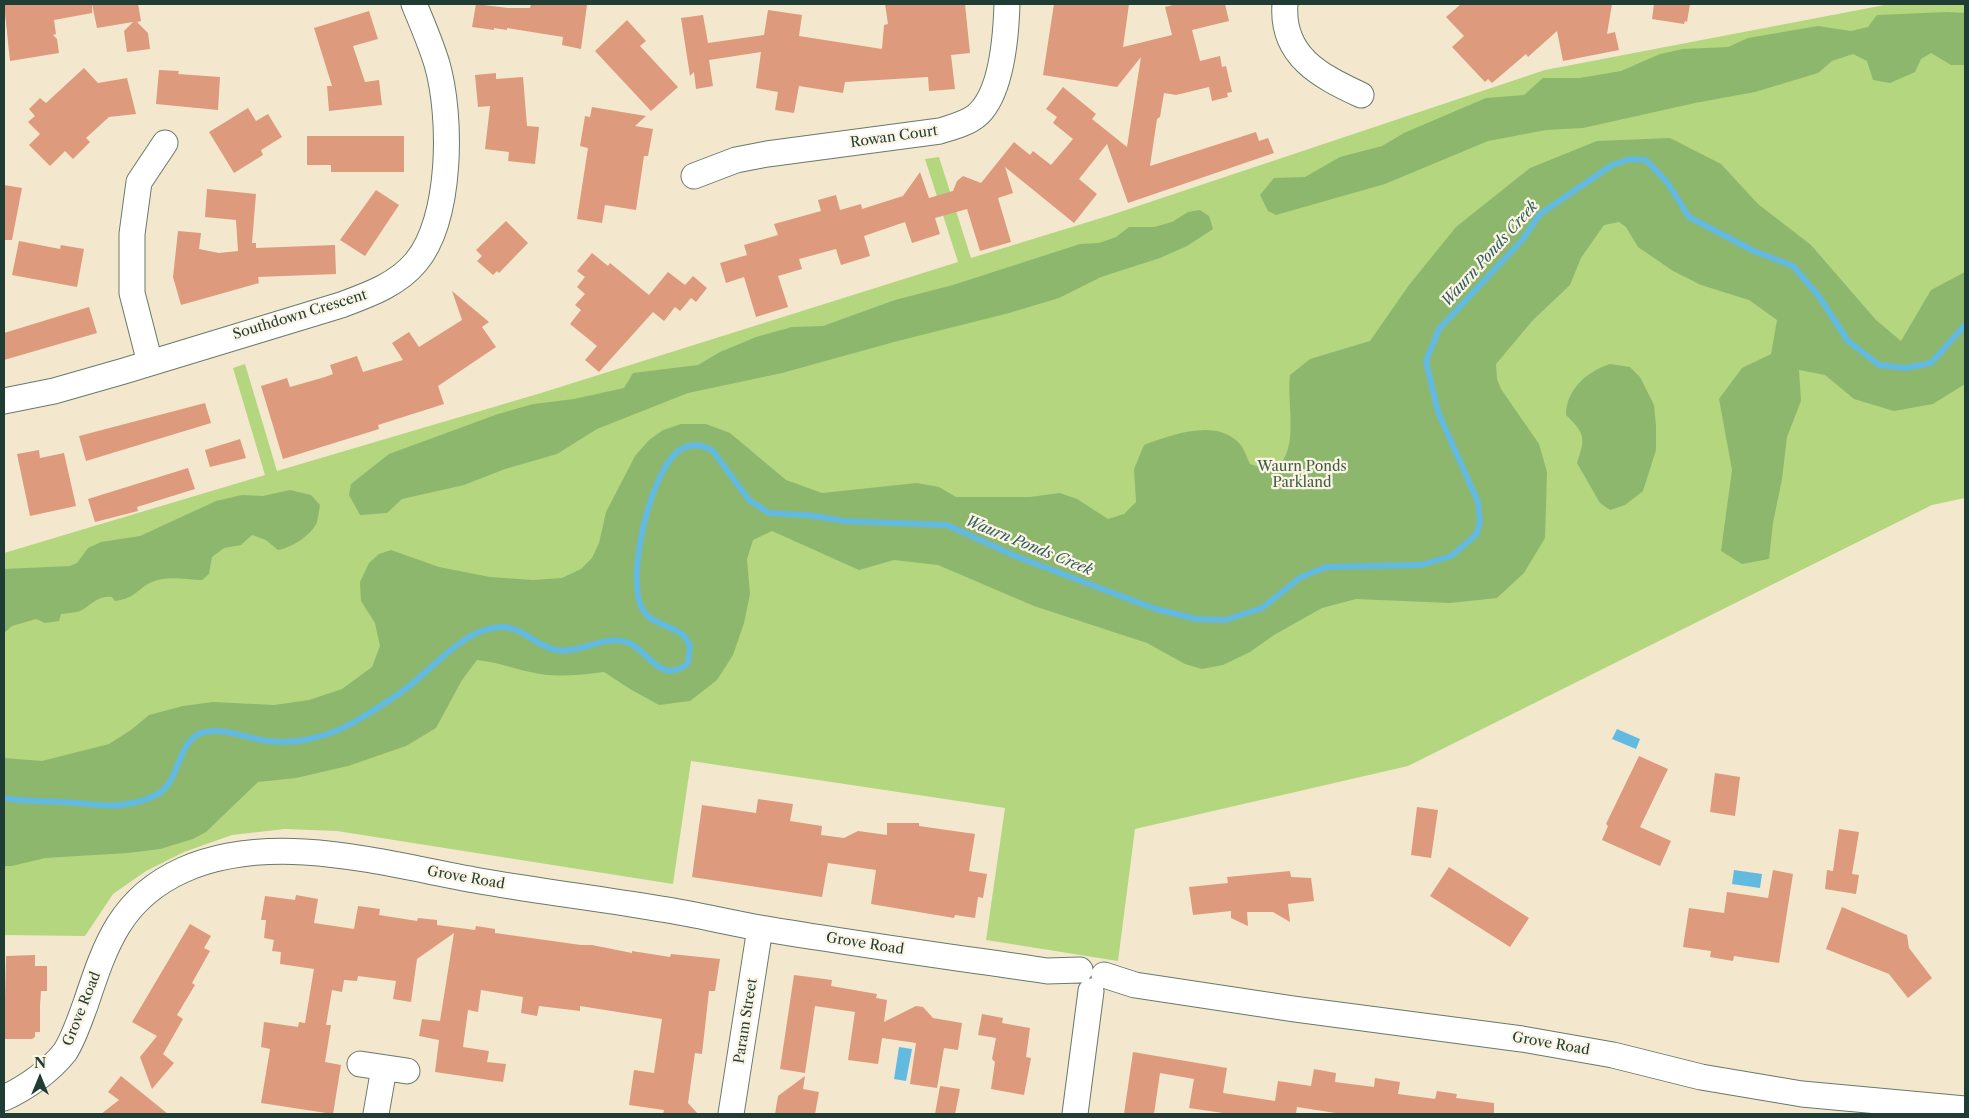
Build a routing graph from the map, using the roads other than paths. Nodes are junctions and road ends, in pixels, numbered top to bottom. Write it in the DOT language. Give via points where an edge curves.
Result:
graph roads {
  1 [pos="414,4"];
  2 [pos="1007,4"];
  3 [pos="1285,4"];
  4 [pos="1361,95"];
  5 [pos="165,143"];
  6 [pos="694,176"];
  7 [pos="150,363"];
  8 [pos="4,401"];
  9 [pos="760,928"];
  10 [pos="1091,981"];
  11 [pos="384,1068"];
  12 [pos="4,1098"];
  13 [pos="1965,1109"];
  14 [pos="376,1114"];
  15 [pos="731,1114"];
  16 [pos="1075,1114"];
  1 -- 7 [label="street, Southdown Crescent" via="437,64 445,100 445,190 432,238 416,262 397,279 365,296"];
  2 -- 6 [label="street, Rowan Court" via="996,82 988,102 976,116 940,131 766,154 736,160"];
  3 -- 4 [label="street" via="1286,30 1296,51 1312,69"];
  5 -- 7 [label="street" via="139,182 132,234 132,293"];
  7 -- 8 [label="street, Southdown Crescent" via="54,391"];
  9 -- 10 [label="street, Grove Road" via="1047,971"];
  9 -- 12 [label="street, Grove Road" via="396,864 318,854 260,852 222,858 184,870 152,888 131,908 105,948 65,1051 40,1076"];
  9 -- 15 [label="street, Param Street"];
  10 -- 13 [label="street, Grove Road" via="1522,1038 1613,1055 1701,1077 1802,1094"];
  10 -- 16 [label="street"];
  11 -- 14 [label="street"];
}
